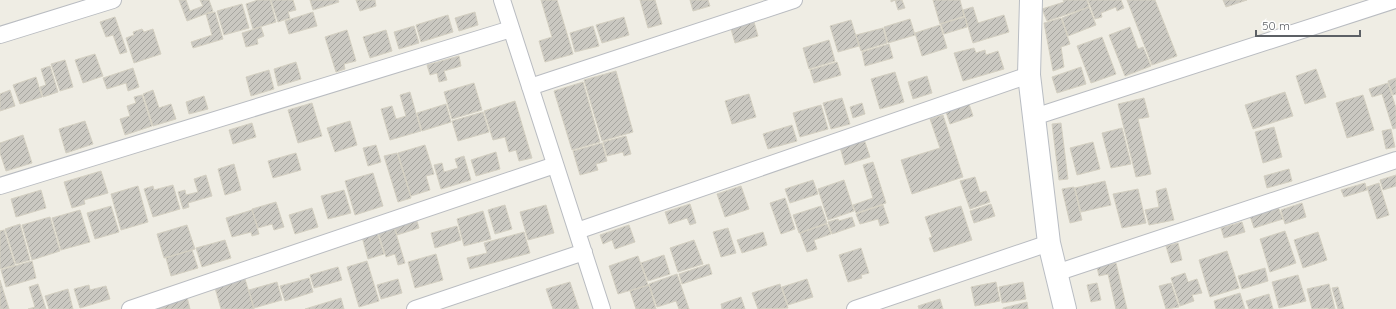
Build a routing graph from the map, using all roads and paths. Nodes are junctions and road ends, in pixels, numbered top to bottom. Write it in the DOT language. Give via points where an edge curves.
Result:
graph roads {
  1 [pos="113,0"];
  2 [pos="502,0"];
  3 [pos="794,0"];
  4 [pos="1031,0"];
  5 [pos="1395,0"];
  6 [pos="511,29"];
  7 [pos="0,35"];
  8 [pos="1029,75"];
  9 [pos="530,87"];
  10 [pos="1034,117"];
  11 [pos="1396,160"];
  12 [pos="555,165"];
  13 [pos="0,186"];
  14 [pos="577,231"];
  15 [pos="1049,243"];
  16 [pos="584,252"];
  17 [pos="1056,273"];
  18 [pos="130,309"];
  19 [pos="414,309"];
  20 [pos="602,309"];
  21 [pos="855,309"];
  22 [pos="1065,309"];
  1 -- 7 [label="street"];
  2 -- 6 [label="street"];
  3 -- 9 [label="street"];
  4 -- 8 [label="street"];
  5 -- 10 [label="street"];
  6 -- 9 [label="street"];
  6 -- 13 [label="street"];
  8 -- 10 [label="street"];
  8 -- 14 [label="street"];
  9 -- 12 [label="street"];
  10 -- 15 [label="street"];
  11 -- 17 [label="street"];
  12 -- 14 [label="street"];
  12 -- 18 [label="street"];
  14 -- 16 [label="street"];
  15 -- 17 [label="street"];
  15 -- 21 [label="street"];
  16 -- 19 [label="street"];
  16 -- 20 [label="street"];
  17 -- 22 [label="street"];
}
